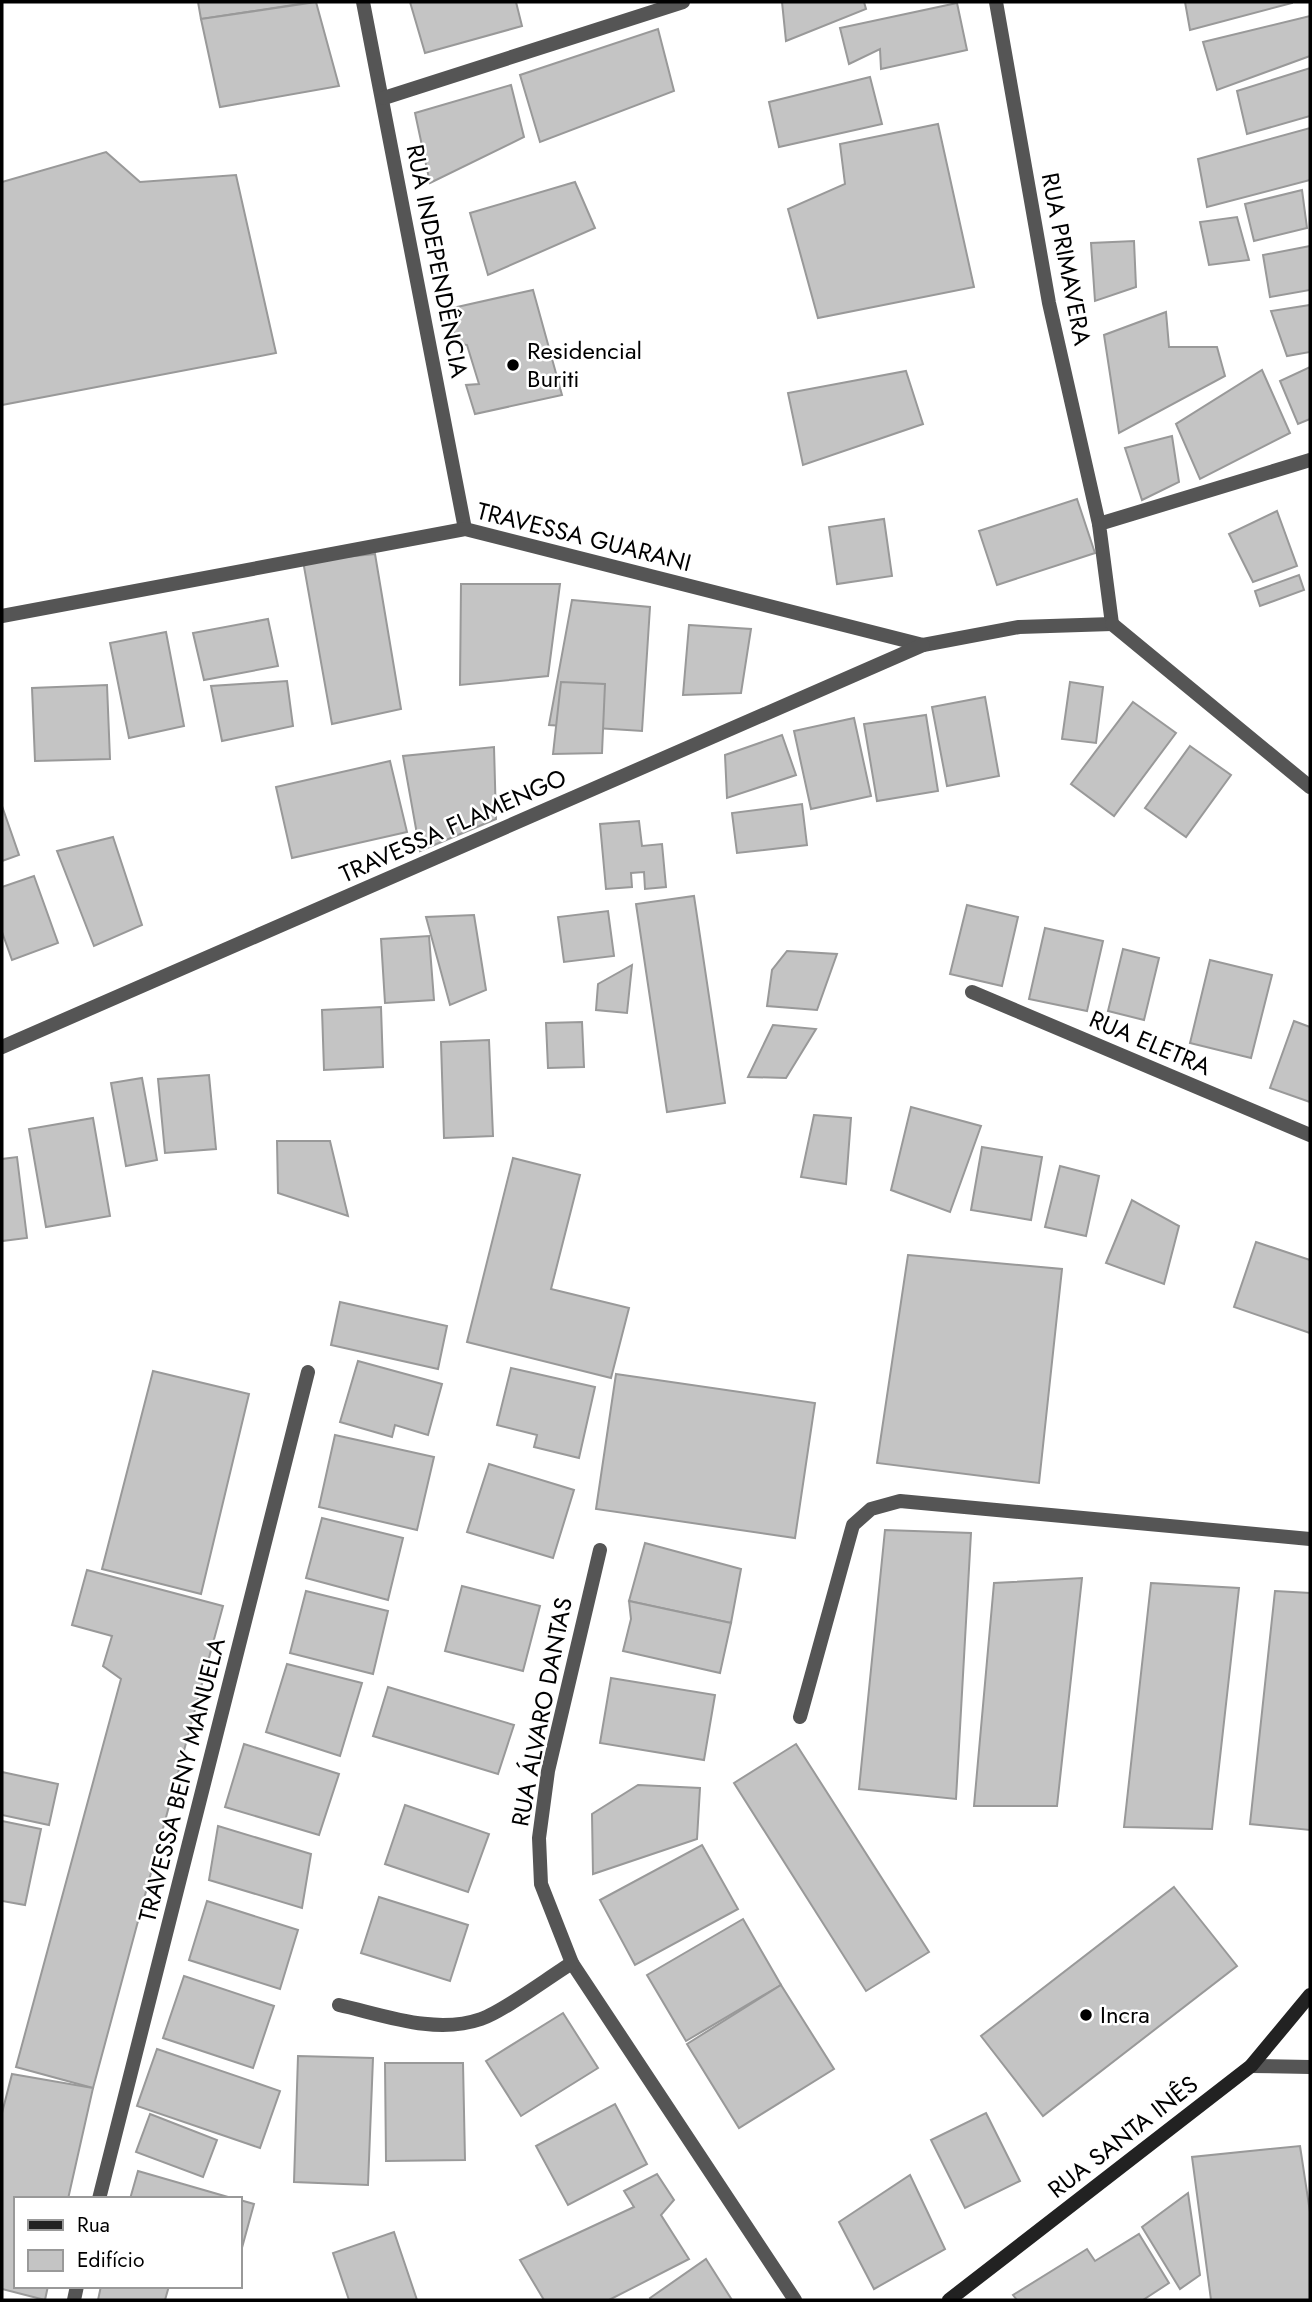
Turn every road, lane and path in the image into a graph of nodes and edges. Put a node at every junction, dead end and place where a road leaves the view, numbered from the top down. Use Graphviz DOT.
graph roads {
  1 [pos="363,2"];
  2 [pos="683,2"];
  3 [pos="996,2"];
  4 [pos="384,98"];
  5 [pos="1310,460"];
  6 [pos="1100,524"];
  7 [pos="465,529"];
  8 [pos="2,616"];
  9 [pos="1112,624"];
  10 [pos="923,645"];
  11 [pos="1310,787"];
  12 [pos="972,992"];
  13 [pos="2,1047"];
  14 [pos="1310,1135"];
  15 [pos="308,1372"];
  16 [pos="1310,1539"];
  17 [pos="600,1550"];
  18 [pos="800,1717"];
  19 [pos="572,1963"];
  20 [pos="1310,1996"];
  21 [pos="338,2005"];
  22 [pos="1251,2066"];
  23 [pos="1310,2067"];
  24 [pos="100,2197"];
  25 [pos="795,2300"];
  26 [pos="949,2300"];
  1 -- 4 [label="street, RUA INDEPENDÊNCIA"];
  2 -- 4 [label="street"];
  3 -- 6 [label="street, RUA PRIMAVERA"];
  4 -- 7 [label="street, RUA INDEPENDÊNCIA"];
  5 -- 6 [label="street"];
  6 -- 9 [label="street"];
  7 -- 8 [label="street, TRAVESSA GUARANI"];
  7 -- 10 [label="street, TRAVESSA GUARANI"];
  9 -- 10 [label="street, TRAVESSA GUARANI"];
  9 -- 11 [label="street"];
  10 -- 13 [label="street, TRAVESSA FLAMENGO"];
  12 -- 14 [label="street, RUA ELETRA"];
  15 -- 24 [label="street, TRAVESSA BENY MANUELA"];
  16 -- 18 [label="street"];
  17 -- 19 [label="street, RUA ÁLVARO DANTAS"];
  19 -- 21 [label="street"];
  19 -- 25 [label="street, RUA ÁLVARO DANTAS"];
  20 -- 22 [label="street, RUA SANTA INÊS"];
  22 -- 23 [label="street"];
  22 -- 26 [label="street, RUA SANTA INÊS"];
}
